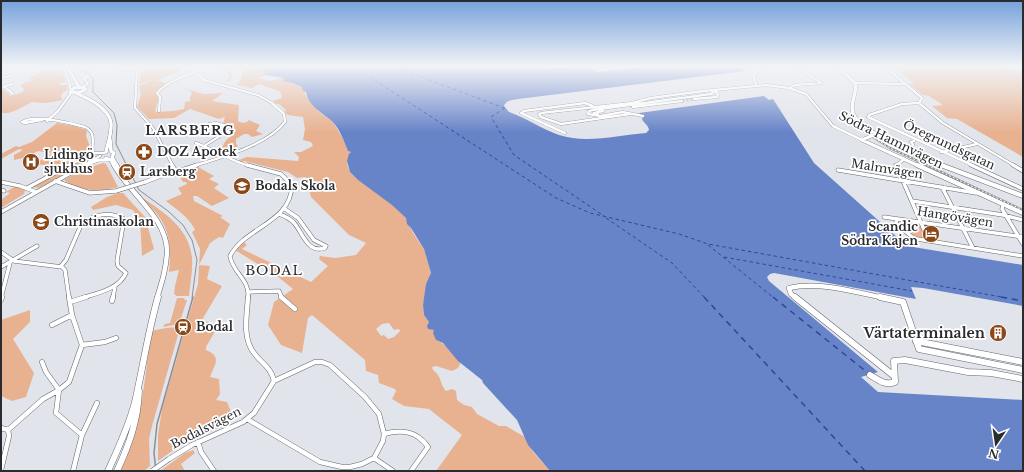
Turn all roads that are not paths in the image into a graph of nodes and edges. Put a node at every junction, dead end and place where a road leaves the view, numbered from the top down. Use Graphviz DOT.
graph roads {
  1 [pos="4,88"];
  2 [pos="72,88"];
  3 [pos="83,88"];
  4 [pos="136,88"];
  5 [pos="162,88"];
  6 [pos="236,88"];
  7 [pos="728,88"];
  8 [pos="790,88"];
  9 [pos="856,88"];
  10 [pos="911,88"];
  11 [pos="715,90"];
  12 [pos="74,93"];
  13 [pos="13,94"];
  14 [pos="694,100"];
  15 [pos="93,101"];
  16 [pos="682,101"];
  17 [pos="919,103"];
  18 [pos="595,107"];
  19 [pos="159,111"];
  20 [pos="609,113"];
  21 [pos="630,114"];
  22 [pos="642,116"];
  23 [pos="42,120"];
  24 [pos="47,121"];
  25 [pos="209,124"];
  26 [pos="565,133"];
  27 [pos="110,134"];
  28 [pos="876,135"];
  29 [pos="863,139"];
  30 [pos="914,141"];
  31 [pos="196,143"];
  32 [pos="977,144"];
  33 [pos="204,146"];
  34 [pos="913,146"];
  35 [pos="941,152"];
  36 [pos="93,153"];
  37 [pos="112,154"];
  38 [pos="103,156"];
  39 [pos="222,156"];
  40 [pos="904,159"];
  41 [pos="84,165"];
  42 [pos="115,168"];
  43 [pos="175,170"];
  44 [pos="838,170"];
  45 [pos="179,171"];
  46 [pos="1023,171"];
  47 [pos="171,173"];
  48 [pos="902,180"];
  49 [pos="55,181"];
  50 [pos="1,182"];
  51 [pos="125,182"];
  52 [pos="942,187"];
  53 [pos="27,188"];
  54 [pos="1023,189"];
  55 [pos="36,192"];
  56 [pos="979,193"];
  57 [pos="1023,196"];
  58 [pos="912,201"];
  59 [pos="1003,204"];
  60 [pos="952,207"];
  61 [pos="284,209"];
  62 [pos="1,212"];
  63 [pos="1023,213"];
  64 [pos="279,214"];
  65 [pos="1006,216"];
  66 [pos="884,217"];
  67 [pos="897,218"];
  68 [pos="1023,220"];
  69 [pos="921,222"];
  70 [pos="963,228"];
  71 [pos="1021,237"];
  72 [pos="929,241"];
  73 [pos="1023,244"];
  74 [pos="37,246"];
  75 [pos="973,248"];
  76 [pos="1,252"];
  77 [pos="1023,256"];
  78 [pos="14,261"];
  79 [pos="10,264"];
  80 [pos="61,266"];
  81 [pos="1,267"];
  82 [pos="115,286"];
  83 [pos="249,292"];
  84 [pos="1,300"];
  85 [pos="112,301"];
  86 [pos="70,302"];
  87 [pos="295,309"];
  88 [pos="72,315"];
  89 [pos="52,326"];
  90 [pos="116,338"];
  91 [pos="916,341"];
  92 [pos="82,345"];
  93 [pos="42,362"];
  94 [pos="1023,362"];
  95 [pos="1023,370"];
  96 [pos="870,375"];
  97 [pos="894,376"];
  98 [pos="1023,379"];
  99 [pos="274,381"];
  100 [pos="139,383"];
  101 [pos="59,390"];
  102 [pos="96,403"];
  103 [pos="247,419"];
  104 [pos="1,428"];
  105 [pos="8,430"];
  106 [pos="384,434"];
  107 [pos="82,436"];
  108 [pos="198,442"];
  109 [pos="374,458"];
  110 [pos="1,467"];
  111 [pos="1,470"];
  112 [pos="73,471"];
  113 [pos="108,471"];
  114 [pos="117,471"];
  115 [pos="152,471"];
  116 [pos="214,471"];
  117 [pos="393,471"];
  118 [pos="411,471"];
  1 -- 13 [label="street"];
  2 -- 12 [label="main road"];
  3 -- 12 [label="main road"];
  3 -- 15 [label="main road"];
  4 -- 43 [label="street"];
  5 -- 19 [label="street"];
  6 -- 39 [label="street"];
  7 -- 11 [label="street, Södra Hamnvägen"];
  8 -- 29 [label="street, Södra Hamnvägen"];
  9 -- 28 [label="main road"];
  10 -- 17 [label="street"];
  11 -- 14 [label="street"];
  11 -- 18 [label="street"];
  11 -- 20 [label="street"];
  12 -- 15 [label="main road"];
  12 -- 24 [label="street"];
  15 -- 27 [label="main road"];
  16 -- 20 [label="street"];
  17 -- 32 [label="street"];
  17 -- 35 [label="street, Öregrundsgatan"];
  18 -- 21 [label="street"];
  18 -- 26 [label="street"];
  20 -- 21 [label="street"];
  21 -- 22 [label="street"];
  23 -- 23 [label="street"];
  23 -- 24 [label="street"];
  24 -- 36 [label="street"];
  25 -- 33 [label="street"];
  27 -- 37 [label="main road"];
  27 -- 38 [label="main road"];
  28 -- 29 [label="main road, bridge"];
  28 -- 57 [label="main road"];
  29 -- 40 [label="main road, Södra Hamnvägen"];
  30 -- 34 [label="street"];
  31 -- 33 [label="street"];
  32 -- 35 [label="street"];
  32 -- 46 [label="street"];
  33 -- 39 [label="street"];
  35 -- 54 [label="street, Öregrundsgatan"];
  36 -- 38 [label="street"];
  36 -- 53 [label="street"];
  37 -- 38 [label="main road"];
  37 -- 51 [label="main road"];
  38 -- 41 [label="street"];
  38 -- 42 [label="main road"];
  38 -- 49 [label="street"];
  39 -- 45 [label="street"];
  39 -- 61 [label="street"];
  40 -- 48 [label="street"];
  40 -- 56 [label="main road, Södra Hamnvägen"];
  41 -- 42 [label="main road"];
  41 -- 49 [label="street"];
  42 -- 51 [label="main road"];
  43 -- 45 [label="street"];
  43 -- 47 [label="street"];
  44 -- 48 [label="street, Malmvägen"];
  45 -- 47 [label="street"];
  47 -- 49 [label="street, bridge"];
  48 -- 52 [label="street, Malmvägen"];
  48 -- 58 [label="street"];
  49 -- 55 [label="street"];
  50 -- 53 [label="street"];
  51 -- 100 [label="main road"];
  52 -- 56 [label="street, Malmvägen"];
  52 -- 60 [label="street"];
  53 -- 55 [label="street"];
  55 -- 62 [label="street"];
  56 -- 59 [label="main road, Södra Hamnvägen"];
  58 -- 60 [label="street"];
  58 -- 69 [label="street"];
  59 -- 63 [label="main road, Södra Hamnvägen"];
  59 -- 65 [label="street"];
  60 -- 65 [label="street"];
  60 -- 70 [label="street"];
  61 -- 64 [label="street"];
  61 -- 64 [label="street"];
  64 -- 83 [label="street"];
  65 -- 68 [label="street"];
  65 -- 71 [label="street"];
  66 -- 67 [label="street, Hangövägen"];
  67 -- 69 [label="street, Hangövägen"];
  67 -- 72 [label="street"];
  69 -- 70 [label="street, Hangövägen"];
  69 -- 72 [label="street"];
  70 -- 71 [label="street, Hangövägen"];
  70 -- 75 [label="street"];
  71 -- 73 [label="street"];
  72 -- 75 [label="street"];
  74 -- 78 [label="street"];
  75 -- 77 [label="street"];
  76 -- 78 [label="street"];
  78 -- 79 [label="street"];
  78 -- 80 [label="street"];
  79 -- 81 [label="street"];
  79 -- 84 [label="street"];
  80 -- 82 [label="street"];
  80 -- 86 [label="street"];
  82 -- 85 [label="street"];
  82 -- 86 [label="street"];
  83 -- 87 [label="street"];
  83 -- 99 [label="street"];
  86 -- 88 [label="street"];
  88 -- 89 [label="street"];
  88 -- 92 [label="street"];
  90 -- 92 [label="street"];
  91 -- 94 [label="main road"];
  91 -- 95 [label="main road"];
  91 -- 97 [label="main road"];
  92 -- 101 [label="street"];
  93 -- 101 [label="street"];
  96 -- 97 [label="main road"];
  97 -- 98 [label="main road"];
  99 -- 103 [label="street, Bodalsvägen"];
  99 -- 106 [label="street"];
  100 -- 113 [label="main road"];
  100 -- 114 [label="main road"];
  101 -- 105 [label="street"];
  101 -- 107 [label="street"];
  102 -- 107 [label="street"];
  103 -- 108 [label="street, Bodalsvägen"];
  103 -- 109 [label="street"];
  104 -- 105 [label="street"];
  105 -- 110 [label="street"];
  106 -- 109 [label="street"];
  106 -- 118 [label="street"];
  107 -- 112 [label="street"];
  108 -- 115 [label="street, Bodalsvägen, bridge"];
  108 -- 116 [label="street"];
  109 -- 117 [label="street"];
  110 -- 111 [label="street"];
}
